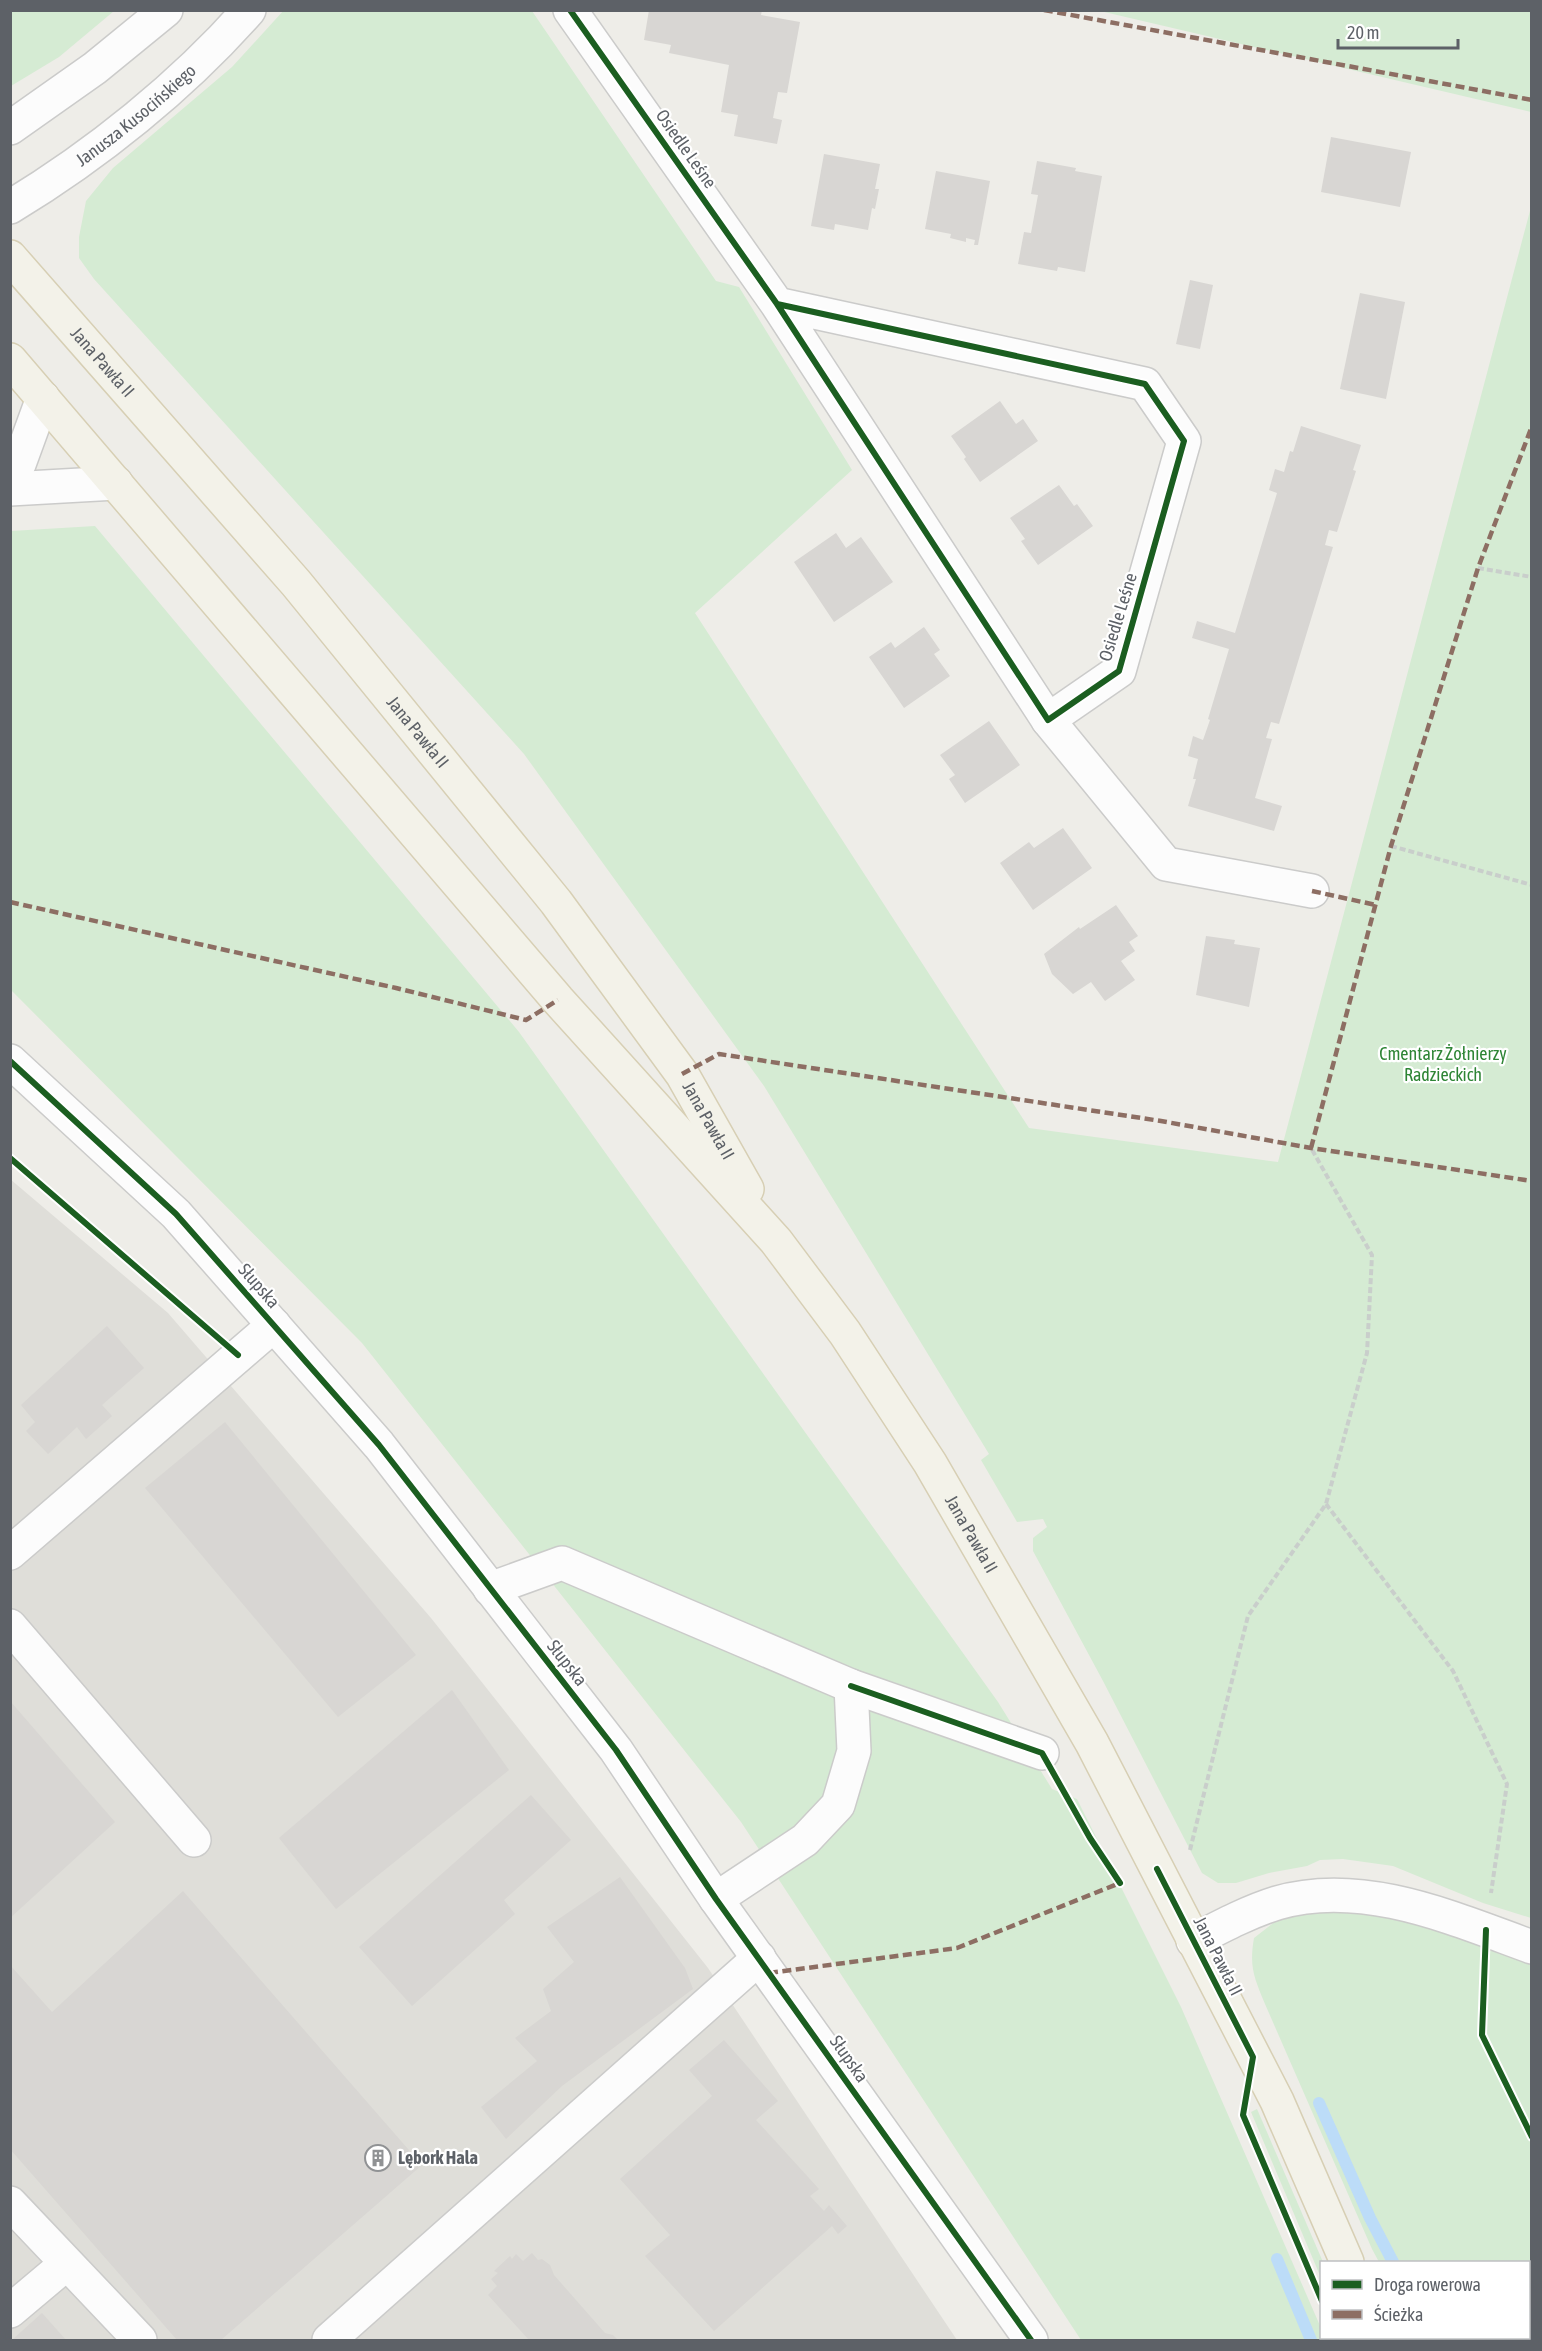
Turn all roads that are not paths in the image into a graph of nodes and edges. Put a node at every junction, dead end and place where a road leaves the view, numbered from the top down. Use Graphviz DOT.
graph roads {
  1 [pos="166,10"];
  2 [pos="249,10"];
  3 [pos="570,10"];
  4 [pos="10,128"];
  5 [pos="10,207"];
  6 [pos="10,257"];
  7 [pos="777,304"];
  8 [pos="10,360"];
  9 [pos="43,398"];
  10 [pos="10,471"];
  11 [pos="116,483"];
  12 [pos="10,489"];
  13 [pos="1048,720"];
  14 [pos="1312,891"];
  15 [pos="10,1061"];
  16 [pos="776,1240"];
  17 [pos="274,1325"];
  18 [pos="10,1553"];
  19 [pos="490,1589"];
  20 [pos="10,1626"];
  21 [pos="851,1686"];
  22 [pos="1042,1753"];
  23 [pos="194,1840"];
  24 [pos="716,1899"];
  25 [pos="1193,1941"];
  26 [pos="1532,1947"];
  27 [pos="759,1958"];
  28 [pos="10,2203"];
  29 [pos="1347,2261"];
  30 [pos="66,2264"];
  31 [pos="10,2311"];
  32 [pos="140,2340"];
  33 [pos="329,2340"];
  34 [pos="1031,2340"];
  1 -- 4 [label="street"];
  2 -- 5 [label="street, Janusza Kusocińskiego"];
  3 -- 7 [label="street, Osiedle Leśne"];
  6 -- 16 [label="main road, Jana Pawła II"];
  7 -- 13 [label="street, Osiedle Leśne"];
  7 -- 13 [label="street, Osiedle Leśne"];
  8 -- 9 [label="main road, Jana Pawła II"];
  9 -- 10 [label="street"];
  9 -- 11 [label="main road, Jana Pawła II"];
  11 -- 12 [label="street"];
  11 -- 16 [label="main road, Jana Pawła II"];
  13 -- 14 [label="street, Osiedle Leśne"];
  15 -- 17 [label="street, Słupska"];
  16 -- 25 [label="main road, Jana Pawła II"];
  17 -- 18 [label="street"];
  17 -- 19 [label="street, Słupska"];
  19 -- 21 [label="street"];
  19 -- 24 [label="street, Słupska"];
  20 -- 23 [label="street"];
  21 -- 22 [label="street"];
  21 -- 24 [label="street"];
  24 -- 27 [label="street, Słupska"];
  25 -- 26 [label="street"];
  25 -- 29 [label="main road, Jana Pawła II"];
  27 -- 33 [label="street"];
  27 -- 34 [label="street, Słupska"];
  28 -- 30 [label="street"];
  30 -- 31 [label="street"];
  30 -- 32 [label="street"];
}
